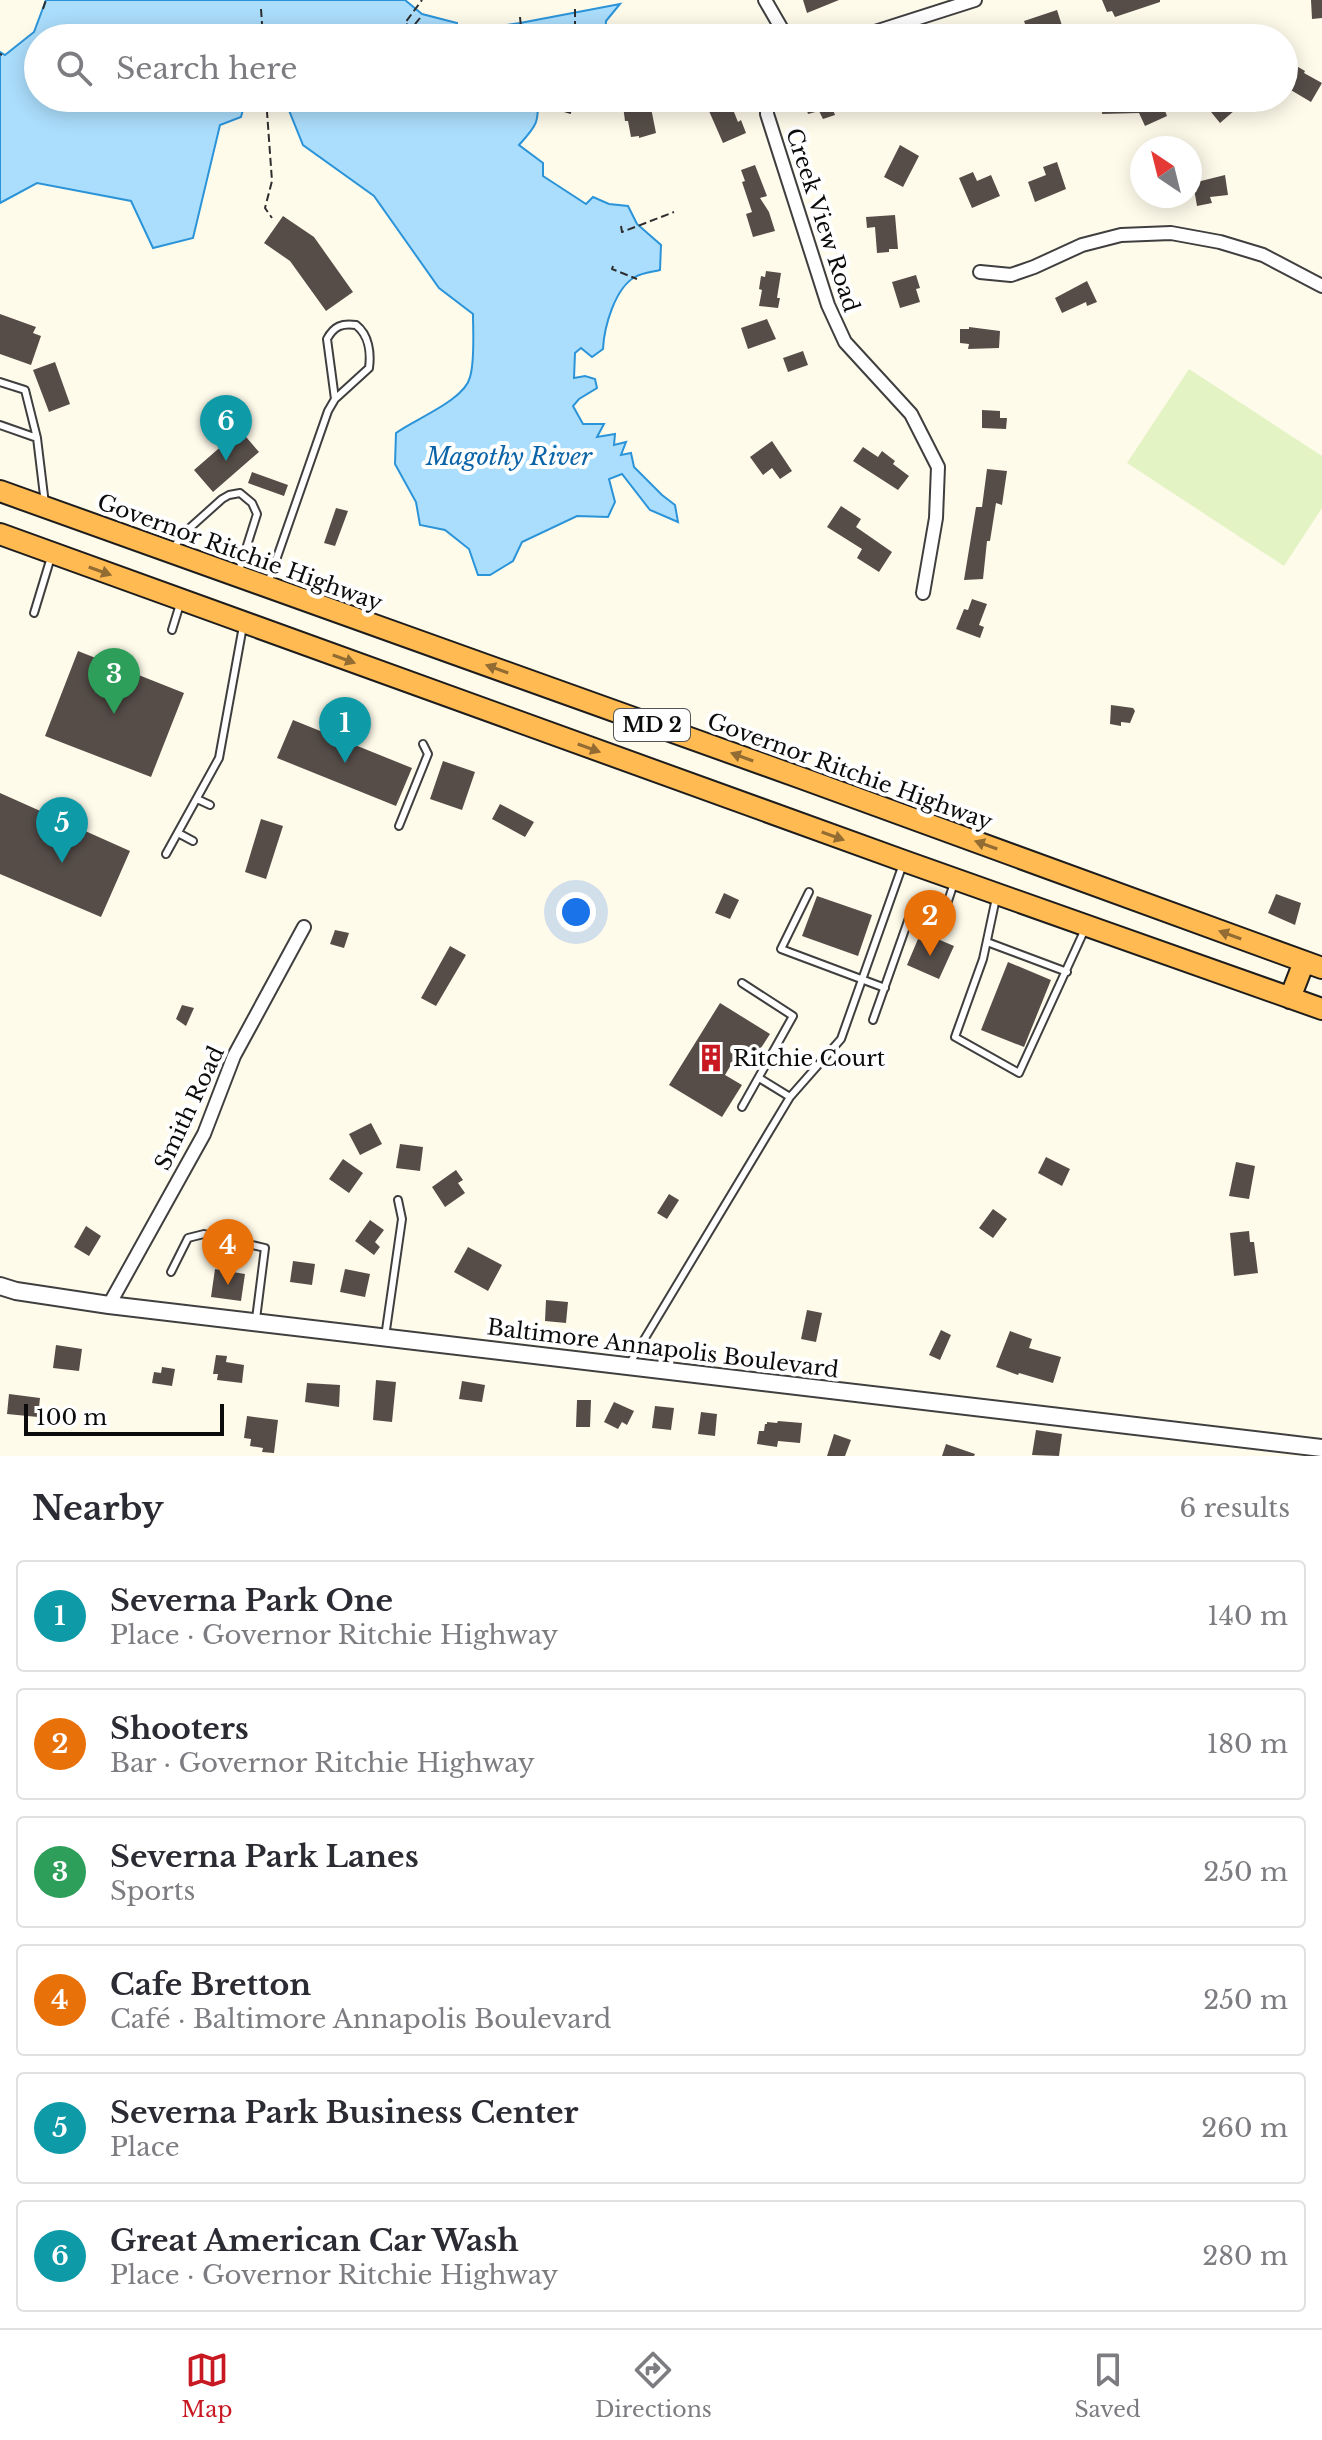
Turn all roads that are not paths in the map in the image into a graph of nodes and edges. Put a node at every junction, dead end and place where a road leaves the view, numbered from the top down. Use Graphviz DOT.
graph roads {
  1 [pos="765,0"];
  2 [pos="975,0"];
  3 [pos="950,3"];
  4 [pos="779,24"];
  5 [pos="894,24"];
  6 [pos="767,112"];
  7 [pos="980,272"];
  8 [pos="1322,286"];
  9 [pos="0,382"];
  10 [pos="335,399"];
  11 [pos="0,425"];
  12 [pos="37,438"];
  13 [pos="0,491"];
  14 [pos="46,507"];
  15 [pos="0,534"];
  16 [pos="171,552"];
  17 [pos="52,553"];
  18 [pos="237,576"];
  19 [pos="267,587"];
  20 [pos="923,593"];
  21 [pos="182,601"];
  22 [pos="34,613"];
  23 [pos="244,623"];
  24 [pos="172,630"];
  25 [pos="423,744"];
  26 [pos="197,799"];
  27 [pos="210,805"];
  28 [pos="399,826"];
  29 [pos="178,833"];
  30 [pos="193,841"];
  31 [pos="166,854"];
  32 [pos="904,861"];
  33 [pos="956,879"];
  34 [pos="809,892"];
  35 [pos="997,894"];
  36 [pos="1087,925"];
  37 [pos="304,927"];
  38 [pos="987,942"];
  39 [pos="1313,965"];
  40 [pos="1067,972"];
  41 [pos="862,981"];
  42 [pos="742,983"];
  43 [pos="885,988"];
  44 [pos="1290,998"];
  45 [pos="1322,1009"];
  46 [pos="873,1020"];
  47 [pos="759,1078"];
  48 [pos="790,1097"];
  49 [pos="742,1107"];
  50 [pos="398,1200"];
  51 [pos="171,1272"];
  52 [pos="0,1286"];
  53 [pos="109,1305"];
  54 [pos="255,1322"];
  55 [pos="385,1337"];
  56 [pos="629,1366"];
  57 [pos="1322,1448"];
  1 -- 4 [label="street"];
  2 -- 3 [label="street"];
  3 -- 5 [label="street"];
  6 -- 20 [label="street, Creek View Road"];
  7 -- 8 [label="street"];
  9 -- 12 [label="lane"];
  10 -- 10 [label="lane"];
  10 -- 19 [label="lane"];
  11 -- 12 [label="lane"];
  12 -- 14 [label="lane"];
  13 -- 14 [label="highway, Governor Ritchie Highway / MD 2"];
  14 -- 16 [label="highway, Governor Ritchie Highway / MD 2"];
  15 -- 17 [label="highway, MD 2"];
  16 -- 18 [label="highway, Governor Ritchie Highway / MD 2"];
  16 -- 18 [label="lane"];
  17 -- 21 [label="highway, MD 2, one-way"];
  17 -- 22 [label="lane"];
  18 -- 19 [label="highway, Governor Ritchie Highway / MD 2"];
  39 -- 19 [label="highway, Governor Ritchie Highway / MD 2, one-way"];
  21 -- 23 [label="highway, MD 2"];
  21 -- 24 [label="lane"];
  23 -- 26 [label="lane"];
  23 -- 32 [label="highway, MD 2, one-way"];
  25 -- 28 [label="lane"];
  26 -- 27 [label="lane"];
  26 -- 29 [label="lane"];
  29 -- 30 [label="lane"];
  29 -- 31 [label="lane"];
  32 -- 33 [label="highway, MD 2"];
  32 -- 41 [label="lane"];
  33 -- 35 [label="highway, MD 2"];
  33 -- 43 [label="lane"];
  34 -- 41 [label="lane"];
  35 -- 36 [label="highway, MD 2"];
  35 -- 38 [label="lane"];
  36 -- 40 [label="lane"];
  36 -- 44 [label="highway, MD 2"];
  37 -- 53 [label="street, Smith Road"];
  38 -- 40 [label="lane"];
  38 -- 40 [label="lane"];
  39 -- 44 [label="highway"];
  41 -- 43 [label="lane"];
  41 -- 48 [label="lane"];
  42 -- 47 [label="lane"];
  43 -- 46 [label="lane"];
  44 -- 45 [label="highway, MD 2"];
  47 -- 48 [label="lane"];
  47 -- 49 [label="lane"];
  48 -- 56 [label="lane"];
  50 -- 55 [label="lane"];
  51 -- 54 [label="lane"];
  52 -- 53 [label="street, Baltimore Annapolis Boulevard"];
  53 -- 54 [label="street, Baltimore Annapolis Boulevard"];
  54 -- 55 [label="street, Baltimore Annapolis Boulevard"];
  55 -- 56 [label="street, Baltimore Annapolis Boulevard"];
  56 -- 57 [label="street, Baltimore Annapolis Boulevard"];
}
